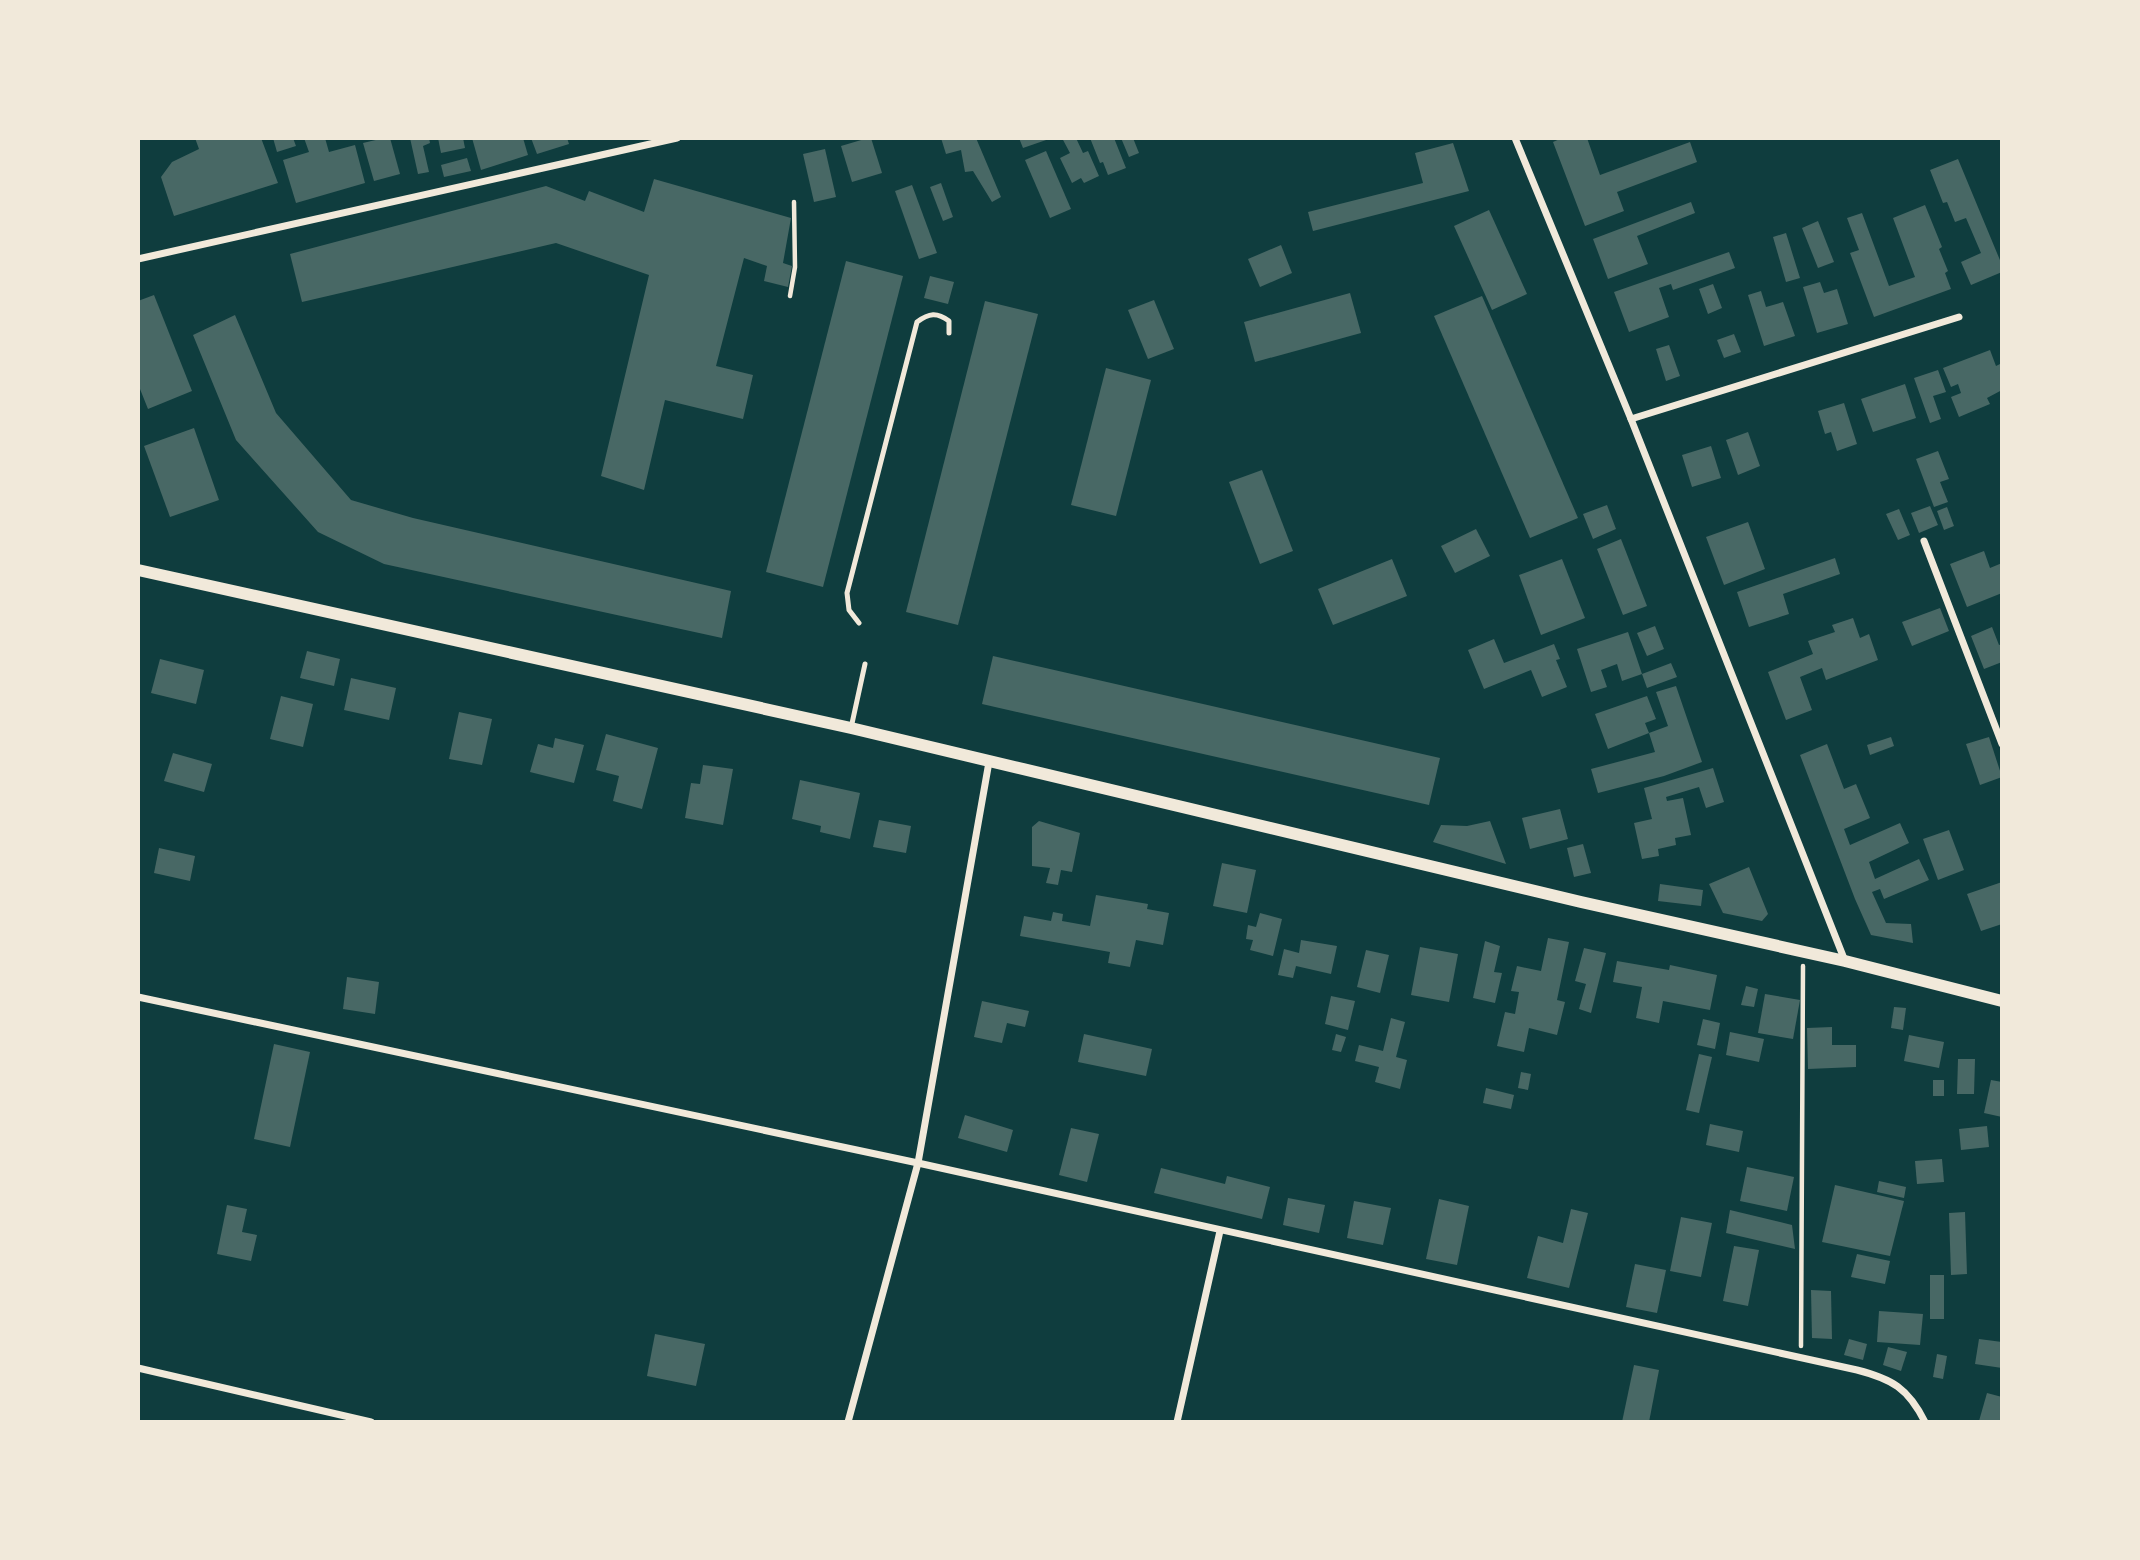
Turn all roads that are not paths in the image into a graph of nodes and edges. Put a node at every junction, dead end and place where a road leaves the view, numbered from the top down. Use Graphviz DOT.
graph roads {
  1 [pos="677,138"];
  2 [pos="1515,138"];
  3 [pos="138,259"];
  4 [pos="1959,317"];
  5 [pos="949,333"];
  6 [pos="1631,419"];
  7 [pos="1924,541"];
  8 [pos="138,570"];
  9 [pos="859,623"];
  10 [pos="865,664"];
  11 [pos="851,728"];
  12 [pos="2002,744"];
  13 [pos="989,762"];
  14 [pos="1845,961"];
  15 [pos="138,997"];
  16 [pos="2002,1001"];
  17 [pos="918,1163"];
  18 [pos="1220,1231"];
  19 [pos="138,1368"];
  20 [pos="371,1422"];
  21 [pos="848,1422"];
  22 [pos="1177,1422"];
  23 [pos="1925,1422"];
  1 -- 3 [label="street"];
  2 -- 6 [label="street"];
  4 -- 6 [label="street"];
  5 -- 9 [label="lane"];
  6 -- 14 [label="street"];
  7 -- 12 [label="street"];
  8 -- 11 [label="street"];
  10 -- 11 [label="lane"];
  11 -- 13 [label="street"];
  13 -- 14 [label="street"];
  13 -- 17 [label="street"];
  14 -- 16 [label="street"];
  15 -- 17 [label="street"];
  17 -- 18 [label="street"];
  17 -- 21 [label="street"];
  18 -- 22 [label="street"];
  18 -- 23 [label="street"];
  19 -- 20 [label="street"];
}
